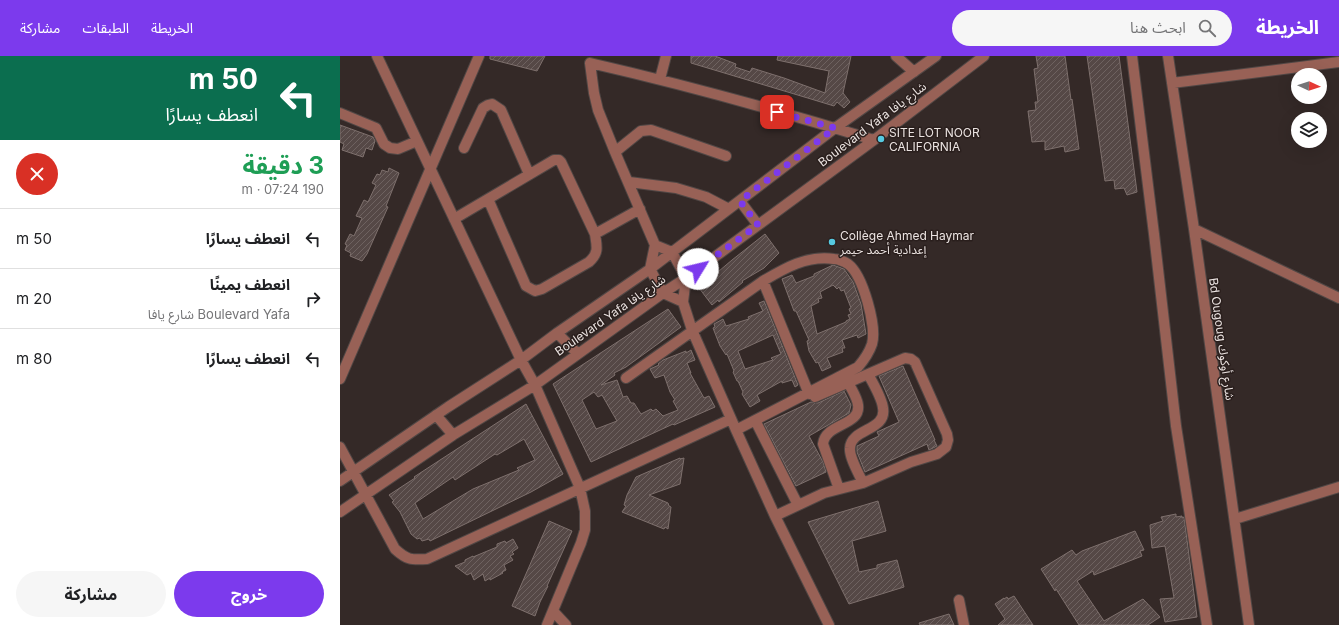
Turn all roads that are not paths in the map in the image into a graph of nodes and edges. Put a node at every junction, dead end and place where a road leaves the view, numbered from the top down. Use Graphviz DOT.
graph roads {
  1 [pos="377,56"];
  2 [pos="479,56"];
  3 [pos="666,56"];
  4 [pos="896,56"];
  5 [pos="936,56"];
  6 [pos="984,56"];
  7 [pos="1132,56"];
  8 [pos="1168,56"];
  9 [pos="591,60"];
  10 [pos="1339,62"];
  11 [pos="914,72"];
  12 [pos="660,79"];
  13 [pos="1172,84"];
  14 [pos="340,113"];
  15 [pos="835,128"];
  16 [pos="874,140"];
  17 [pos="417,141"];
  18 [pos="464,148"];
  19 [pos="615,152"];
  20 [pos="726,156"];
  21 [pos="430,170"];
  22 [pos="529,174"];
  23 [pos="629,182"];
  24 [pos="488,199"];
  25 [pos="740,201"];
  26 [pos="640,209"];
  27 [pos="729,209"];
  28 [pos="454,219"];
  29 [pos="758,225"];
  30 [pos="1194,229"];
  31 [pos="595,234"];
  32 [pos="655,245"];
  33 [pos="672,252"];
  34 [pos="650,269"];
  35 [pos="686,278"];
  36 [pos="763,281"];
  37 [pos="663,293"];
  38 [pos="1339,298"];
  39 [pos="683,302"];
  40 [pos="692,330"];
  41 [pos="557,333"];
  42 [pos="578,354"];
  43 [pos="521,360"];
  44 [pos="868,374"];
  45 [pos="626,378"];
  46 [pos="340,379"];
  47 [pos="848,382"];
  48 [pos="535,385"];
  49 [pos="809,394"];
  50 [pos="436,415"];
  51 [pos="731,419"];
  52 [pos="757,424"];
  53 [pos="736,431"];
  54 [pos="453,436"];
  55 [pos="340,447"];
  56 [pos="354,472"];
  57 [pos="340,481"];
  58 [pos="863,483"];
  59 [pos="1339,487"];
  60 [pos="580,488"];
  61 [pos="839,489"];
  62 [pos="366,495"];
  63 [pos="798,505"];
  64 [pos="340,512"];
  65 [pos="775,516"];
  66 [pos="1235,519"];
  67 [pos="959,600"];
  68 [pos="553,611"];
  69 [pos="547,625"];
  70 [pos="566,625"];
  71 [pos="829,625"];
  72 [pos="964,625"];
  73 [pos="1207,625"];
  74 [pos="1249,625"];
  1 -- 17 [label="street"];
  2 -- 21 [label="street"];
  3 -- 12 [label="street"];
  4 -- 11 [label="street"];
  5 -- 11 [label="street, Boulevard Yafa شارع يافا"];
  6 -- 16 [label="street, Boulevard Yafa شارع يافا"];
  7 -- 73 [label="street"];
  8 -- 13 [label="street, Bd Ougoug شارع أوكوك"];
  9 -- 12 [label="street"];
  9 -- 19 [label="street"];
  10 -- 13 [label="street"];
  11 -- 15 [label="street, Boulevard Yafa شارع يافا"];
  12 -- 15 [label="street"];
  13 -- 30 [label="street, Bd Ougoug شارع أوكوك"];
  14 -- 17 [label="street"];
  15 -- 16 [label="street"];
  15 -- 25 [label="street, Boulevard Yafa شارع يافا"];
  16 -- 29 [label="street, Boulevard Yafa شارع يافا"];
  17 -- 21 [label="street"];
  18 -- 22 [label="street"];
  19 -- 20 [label="street"];
  19 -- 23 [label="street"];
  21 -- 28 [label="street"];
  21 -- 46 [label="street"];
  22 -- 24 [label="street"];
  22 -- 31 [label="street"];
  23 -- 26 [label="street"];
  23 -- 27 [label="street"];
  24 -- 28 [label="street"];
  24 -- 31 [label="street"];
  25 -- 27 [label="street, Boulevard Yafa شارع يافا"];
  25 -- 29 [label="street"];
  26 -- 31 [label="street"];
  26 -- 32 [label="street"];
  27 -- 33 [label="street, Boulevard Yafa شارع يافا"];
  28 -- 43 [label="street"];
  29 -- 35 [label="street, Boulevard Yafa شارع يافا"];
  30 -- 38 [label="street"];
  30 -- 66 [label="street, Bd Ougoug شارع أوكوك"];
  32 -- 33 [label="street"];
  32 -- 34 [label="street"];
  33 -- 34 [label="street, Boulevard Yafa شارع يافا"];
  33 -- 35 [label="street"];
  34 -- 37 [label="street"];
  34 -- 41 [label="street, Boulevard Yafa شارع يافا"];
  35 -- 37 [label="street, Boulevard Yafa شارع يافا"];
  35 -- 39 [label="street"];
  36 -- 40 [label="street"];
  36 -- 49 [label="street"];
  36 -- 49 [label="street"];
  37 -- 39 [label="street"];
  37 -- 42 [label="street, Boulevard Yafa شارع يافا"];
  39 -- 40 [label="street"];
  40 -- 45 [label="street"];
  40 -- 51 [label="street"];
  41 -- 42 [label="street"];
  41 -- 43 [label="street, Boulevard Yafa شارع يافا"];
  42 -- 48 [label="street, Boulevard Yafa شارع يافا"];
  43 -- 48 [label="street"];
  43 -- 50 [label="street, Boulevard Yafa شارع يافا"];
  44 -- 47 [label="street"];
  44 -- 58 [label="street"];
  44 -- 58 [label="street"];
  47 -- 52 [label="street"];
  47 -- 61 [label="street"];
  48 -- 54 [label="street, Boulevard Yafa شارع يافا"];
  48 -- 60 [label="street"];
  49 -- 53 [label="street"];
  50 -- 54 [label="street"];
  50 -- 56 [label="street, Boulevard Yafa شارع يافا"];
  51 -- 53 [label="street"];
  51 -- 60 [label="street"];
  52 -- 53 [label="street"];
  52 -- 63 [label="street"];
  53 -- 65 [label="street"];
  54 -- 62 [label="street, Boulevard Yafa شارع يافا"];
  55 -- 56 [label="street"];
  56 -- 57 [label="street, Boulevard Yafa شارع يافا"];
  56 -- 62 [label="street"];
  58 -- 61 [label="street"];
  59 -- 66 [label="street"];
  60 -- 62 [label="street"];
  60 -- 68 [label="street"];
  61 -- 63 [label="street"];
  62 -- 64 [label="street, Boulevard Yafa شارع يافا"];
  63 -- 65 [label="street"];
  65 -- 71 [label="street"];
  66 -- 74 [label="street, Bd Ougoug شارع أوكوك"];
  67 -- 72 [label="street"];
  68 -- 69 [label="street"];
  68 -- 70 [label="street"];
}
